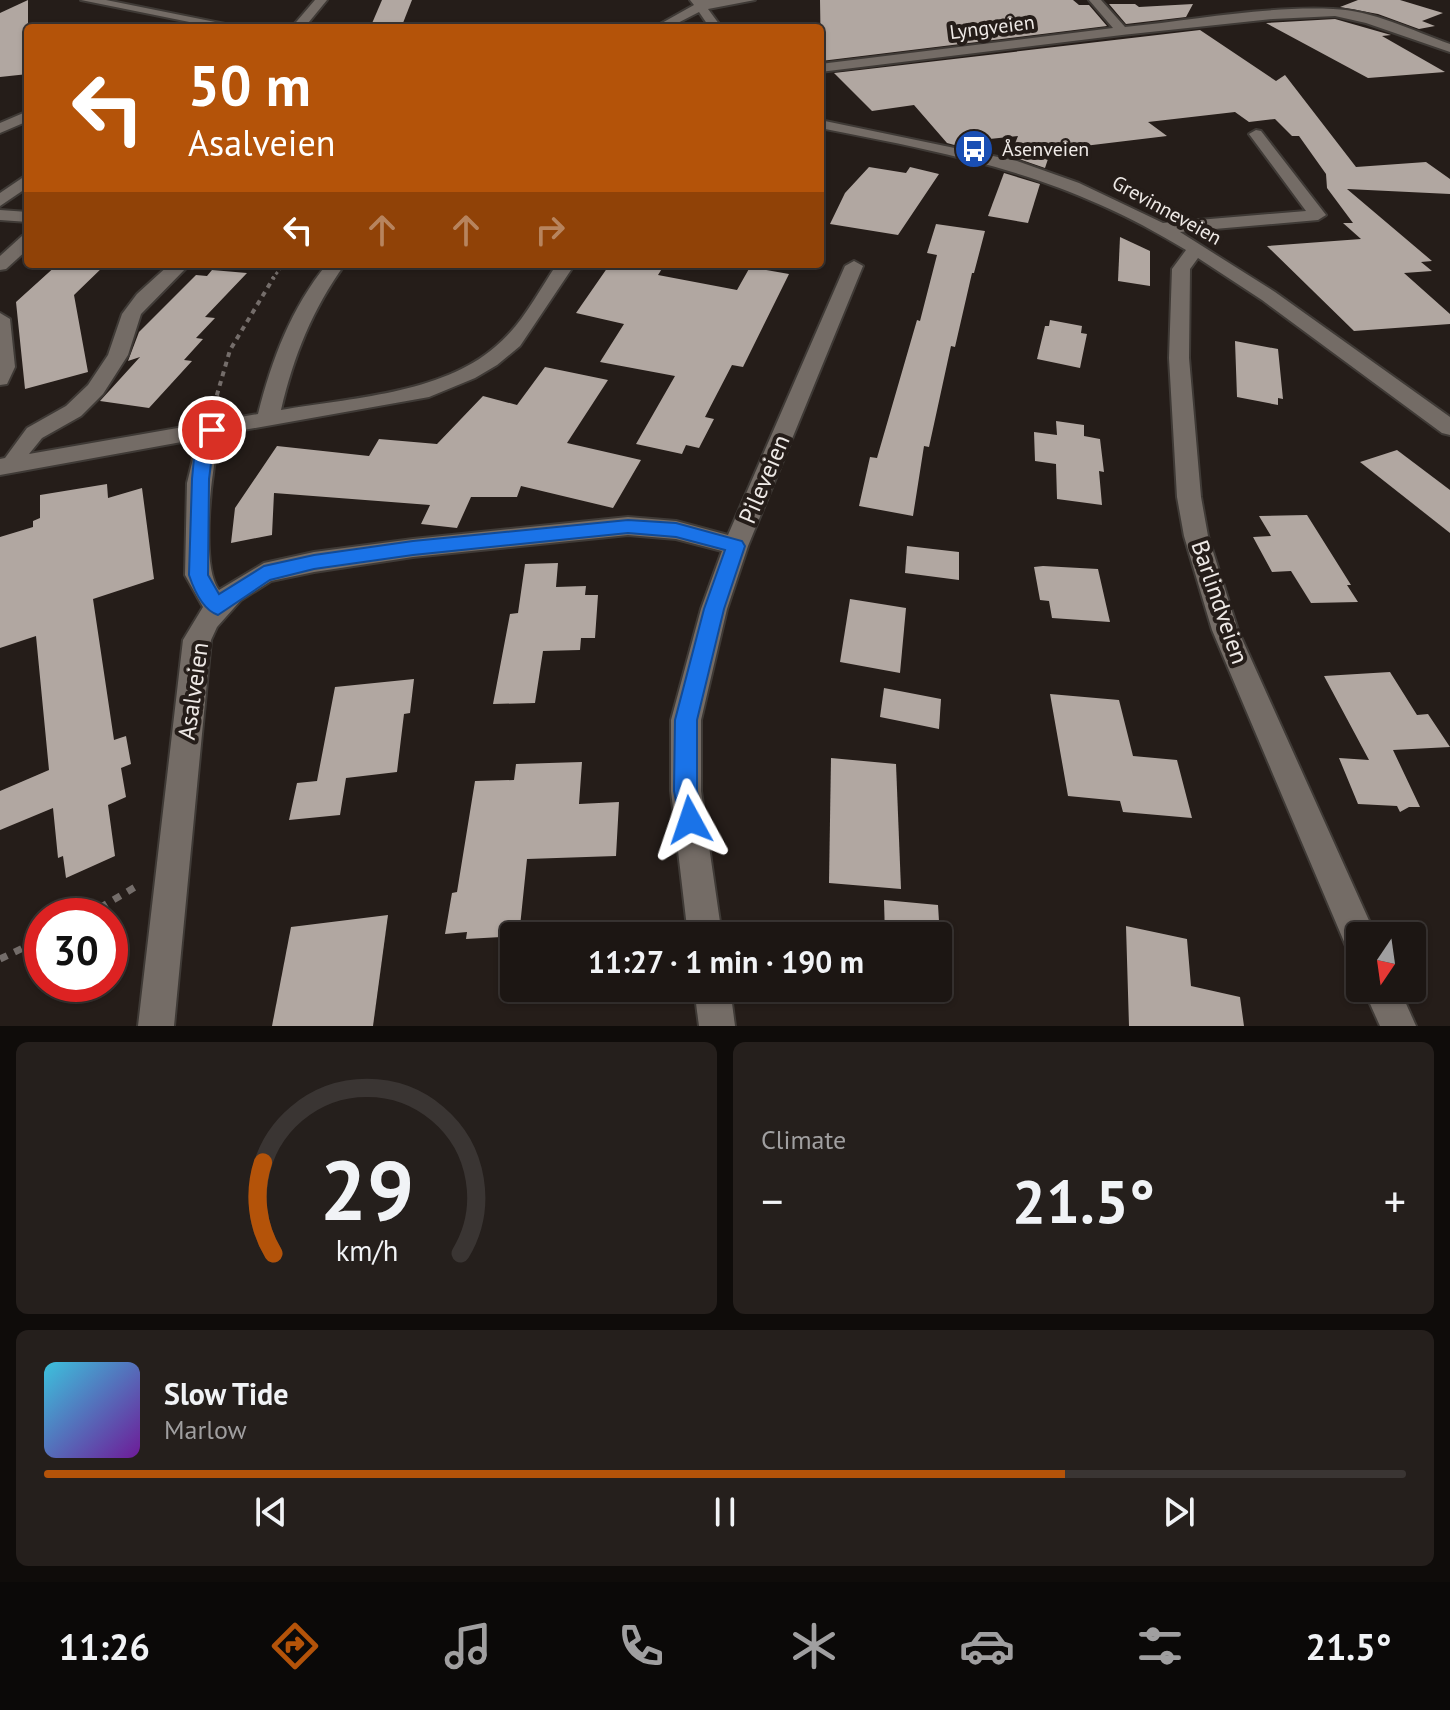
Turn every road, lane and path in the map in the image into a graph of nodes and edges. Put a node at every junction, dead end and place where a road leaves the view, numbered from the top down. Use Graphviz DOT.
graph roads {
  1 [pos="87,0"];
  2 [pos="321,0"];
  3 [pos="749,0"];
  4 [pos="1095,0"];
  5 [pos="174,2"];
  6 [pos="699,3"];
  7 [pos="137,10"];
  8 [pos="216,24"];
  9 [pos="300,24"];
  10 [pos="665,24"];
  11 [pos="713,24"];
  12 [pos="1122,31"];
  13 [pos="1450,48"];
  14 [pos="824,68"];
  15 [pos="24,117"];
  16 [pos="824,125"];
  17 [pos="0,129"];
  18 [pos="1256,134"];
  19 [pos="0,179"];
  20 [pos="24,180"];
  21 [pos="24,182"];
  22 [pos="0,201"];
  23 [pos="0,215"];
  24 [pos="24,217"];
  25 [pos="1163,228"];
  26 [pos="24,244"];
  27 [pos="1198,249"];
  28 [pos="0,265"];
  29 [pos="854,266"];
  30 [pos="177,268"];
  31 [pos="281,268"];
  32 [pos="333,268"];
  33 [pos="563,268"];
  34 [pos="0,319"];
  35 [pos="0,379"];
  36 [pos="267,421"];
  37 [pos="1450,428"];
  38 [pos="212,430"];
  39 [pos="6,466"];
  40 [pos="736,546"];
  41 [pos="218,607"];
  42 [pos="172,865"];
  43 [pos="116,898"];
  44 [pos="703,922"];
  45 [pos="1353,922"];
  46 [pos="24,948"];
  47 [pos="0,959"];
  48 [pos="714,1002"];
  49 [pos="1387,1002"];
  50 [pos="156,1026"];
  51 [pos="717,1026"];
  52 [pos="1398,1026"];
  1 -- 7 [label="street"];
  2 -- 9 [label="street"];
  3 -- 6 [label="street"];
  4 -- 12 [label="street"];
  5 -- 7 [label="street"];
  6 -- 10 [label="street"];
  6 -- 11 [label="street"];
  7 -- 8 [label="street"];
  12 -- 13 [label="street, Lyngveien"];
  12 -- 14 [label="street, Lyngveien"];
  15 -- 17 [label="street"];
  16 -- 25 [label="street, Grevinneveien"];
  18 -- 25 [label="street"];
  19 -- 20 [label="street"];
  21 -- 22 [label="street"];
  23 -- 24 [label="street"];
  25 -- 27 [label="street, Grevinneveien"];
  26 -- 28 [label="street"];
  27 -- 37 [label="street, Grevinneveien"];
  27 -- 45 [label="street, Barlindveien"];
  29 -- 40 [label="street, Pileveien"];
  30 -- 39 [label="street"];
  31 -- 38 [label="path"];
  32 -- 36 [label="street"];
  33 -- 36 [label="street"];
  34 -- 35 [label="street"];
  36 -- 38 [label="street"];
  38 -- 39 [label="street"];
  38 -- 41 [label="street"];
  40 -- 41 [label="street, Asalveien"];
  40 -- 44 [label="street, Pileveien"];
  41 -- 42 [label="street, Asalveien"];
  42 -- 43 [label="path"];
  42 -- 50 [label="street, Asalveien"];
  46 -- 47 [label="path"];
  48 -- 51 [label="street"];
  49 -- 52 [label="street"];
}
